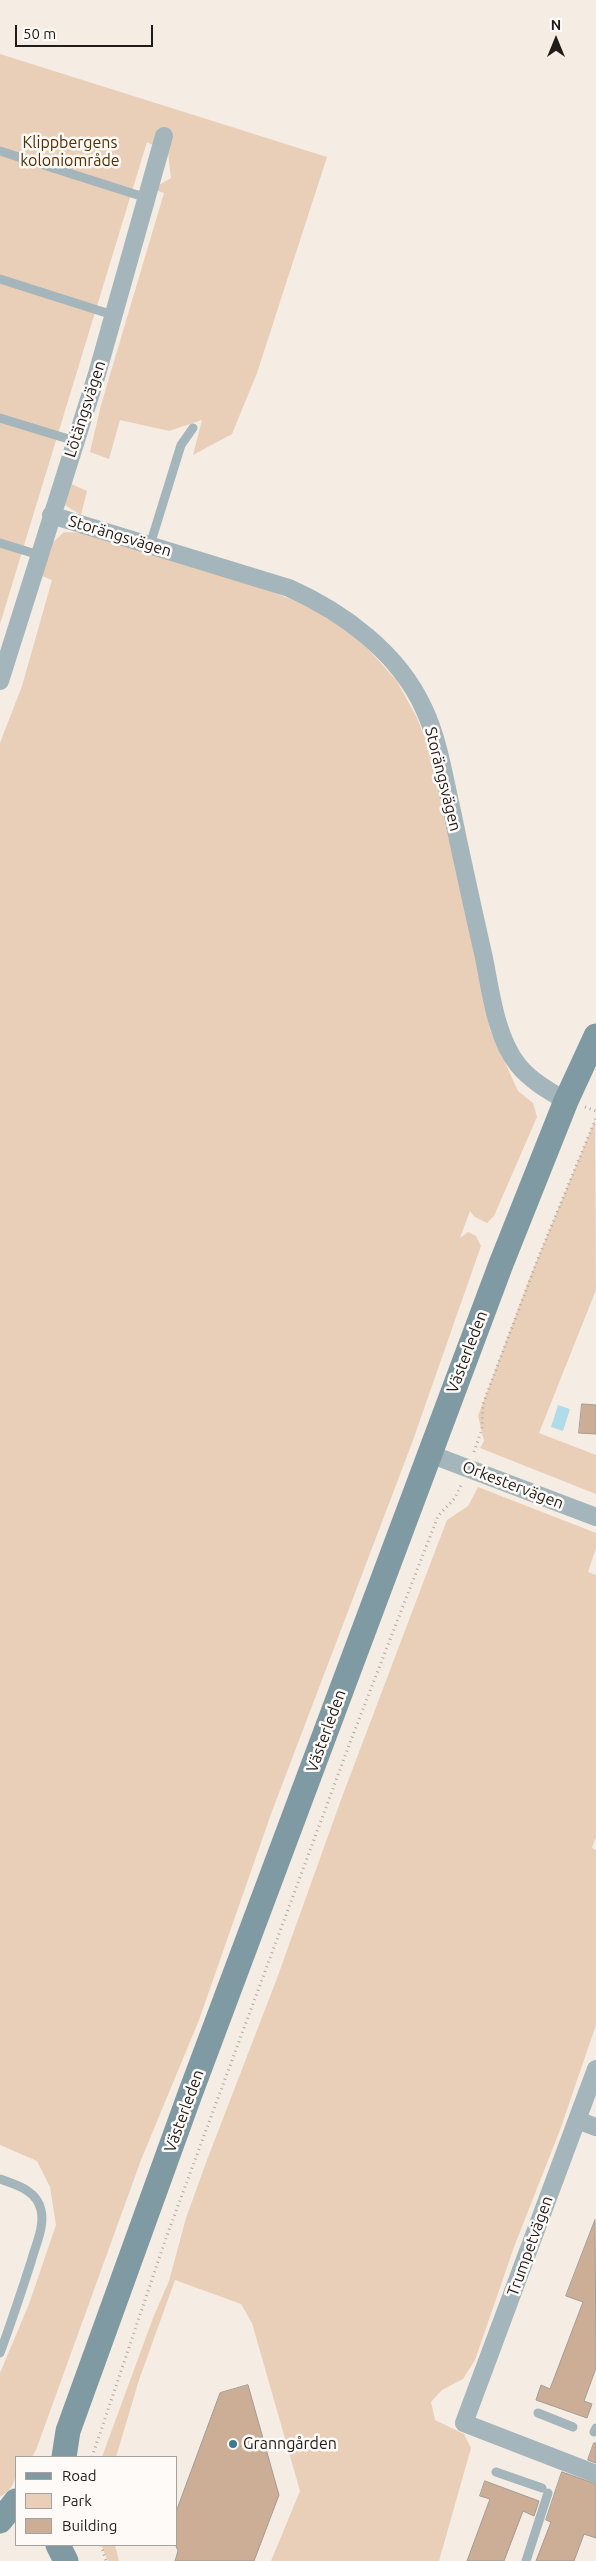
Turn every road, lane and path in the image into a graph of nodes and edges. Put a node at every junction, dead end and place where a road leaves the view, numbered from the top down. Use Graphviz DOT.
graph roads {
  1 [pos="164,136"];
  2 [pos="0,151"];
  3 [pos="147,198"];
  4 [pos="0,280"];
  5 [pos="114,315"];
  6 [pos="0,418"];
  7 [pos="193,428"];
  8 [pos="75,441"];
  9 [pos="51,515"];
  10 [pos="0,543"];
  11 [pos="150,545"];
  12 [pos="39,555"];
  13 [pos="0,681"];
  14 [pos="596,1036"];
  15 [pos="566,1101"];
  16 [pos="596,1118"];
  17 [pos="430,1454"];
  18 [pos="468,1468"];
  19 [pos="596,1517"];
  20 [pos="596,2069"];
  21 [pos="577,2120"];
  22 [pos="596,2128"];
  23 [pos="0,2179"];
  24 [pos="0,2353"];
  25 [pos="538,2413"];
  26 [pos="574,2427"];
  27 [pos="68,2431"];
  28 [pos="50,2456"];
  29 [pos="64,2456"];
  30 [pos="92,2456"];
  31 [pos="496,2472"];
  32 [pos="596,2474"];
  33 [pos="15,2502"];
  34 [pos="0,2522"];
  35 [pos="15,2522"];
  36 [pos="101,2546"];
  37 [pos="106,2561"];
  38 [pos="526,2561"];
  1 -- 3 [label="street, Lötängsvägen"];
  2 -- 3 [label="lane"];
  3 -- 5 [label="street, Lötängsvägen"];
  4 -- 5 [label="lane"];
  5 -- 8 [label="street, Lötängsvägen"];
  6 -- 8 [label="lane"];
  7 -- 11 [label="lane"];
  8 -- 9 [label="street, Lötängsvägen"];
  9 -- 11 [label="street, Storängsvägen"];
  9 -- 12 [label="street, Lötängsvägen"];
  10 -- 12 [label="lane"];
  11 -- 15 [label="street, Storängsvägen"];
  12 -- 13 [label="street, Lötängsvägen"];
  14 -- 15 [label="main road, Västerleden"];
  15 -- 17 [label="main road, Västerleden"];
  16 -- 18 [label="path"];
  17 -- 18 [label="street, Orkestervägen"];
  17 -- 27 [label="main road, Västerleden"];
  18 -- 19 [label="street, Orkestervägen"];
  18 -- 30 [label="path"];
  20 -- 21 [label="street, Trumpetvägen"];
  21 -- 22 [label="street"];
  21 -- 32 [label="street, Trumpetvägen"];
  23 -- 24 [label="lane"];
  25 -- 26 [label="lane"];
  27 -- 28 [label="main road, Västerleden"];
  27 -- 29 [label="main road, Västerleden"];
  31 -- 38 [label="lane"];
  33 -- 34 [label="main road"];
  34 -- 35 [label="main road"];
  36 -- 37 [label="path"];
}
